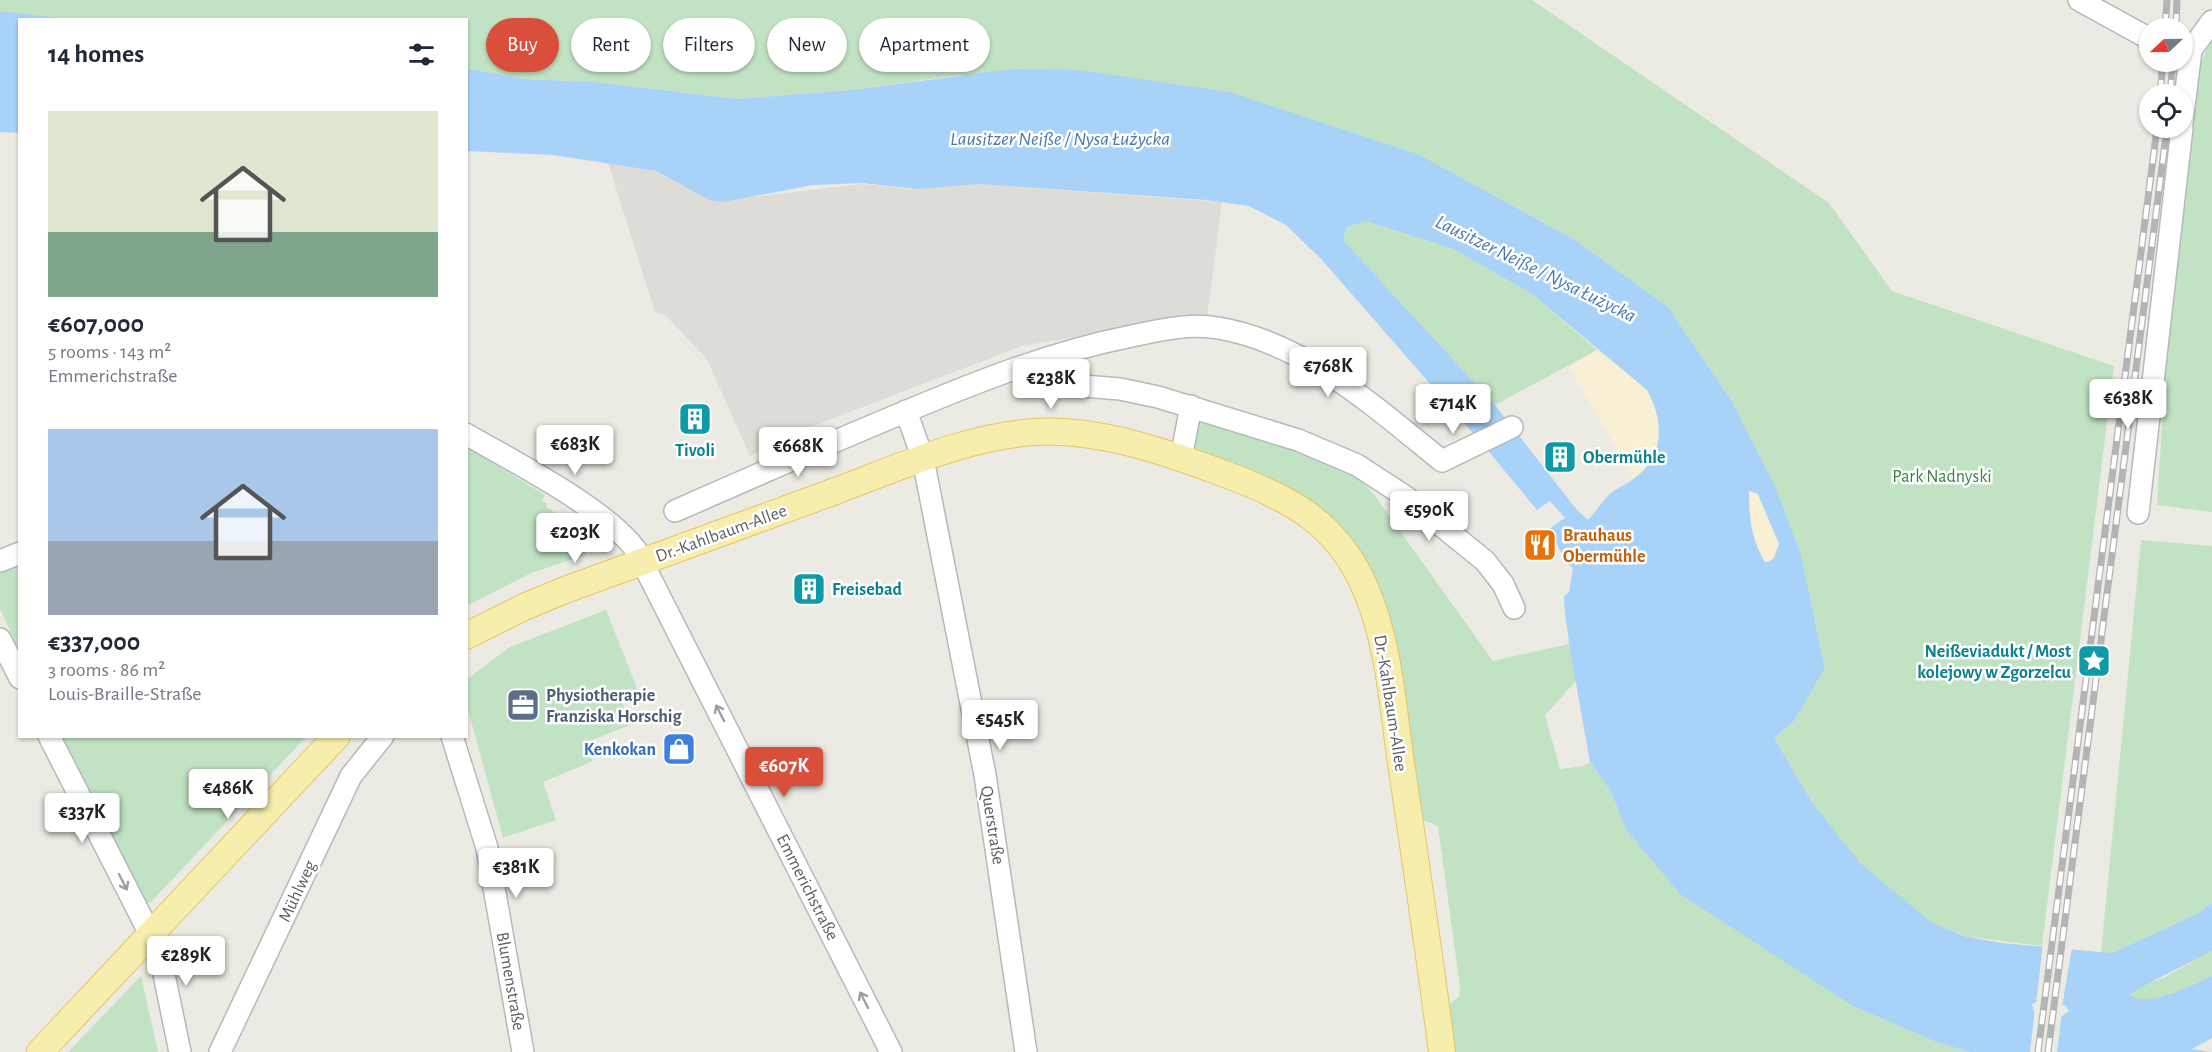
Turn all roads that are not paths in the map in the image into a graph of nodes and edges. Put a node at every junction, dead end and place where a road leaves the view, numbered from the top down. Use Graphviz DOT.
graph roads {
  1 [pos="2079,0"];
  2 [pos="2212,21"];
  3 [pos="2139,33"];
  4 [pos="2193,42"];
  5 [pos="2181,138"];
  6 [pos="1017,368"];
  7 [pos="1191,406"];
  8 [pos="906,411"];
  9 [pos="1512,428"];
  10 [pos="468,435"];
  11 [pos="1181,458"];
  12 [pos="923,459"];
  13 [pos="675,511"];
  14 [pos="2138,513"];
  15 [pos="18,554"];
  16 [pos="0,561"];
  17 [pos="643,562"];
  18 [pos="1514,608"];
  19 [pos="468,635"];
  20 [pos="0,639"];
  21 [pos="18,674"];
  22 [pos="50,738"];
  23 [pos="335,738"];
  24 [pos="381,738"];
  25 [pos="453,738"];
  26 [pos="150,934"];
  27 [pos="40,1052"];
  28 [pos="180,1052"];
  29 [pos="220,1052"];
  30 [pos="523,1052"];
  31 [pos="891,1052"];
  32 [pos="1026,1052"];
  33 [pos="1442,1052"];
  1 -- 3 [label="street"];
  2 -- 4 [label="street"];
  5 -- 14 [label="street"];
  6 -- 7 [label="street"];
  6 -- 8 [label="street"];
  6 -- 9 [label="street"];
  7 -- 11 [label="street"];
  7 -- 18 [label="street"];
  8 -- 12 [label="street, Querstraße"];
  8 -- 13 [label="street"];
  10 -- 17 [label="street, Emmerichstraße"];
  11 -- 12 [label="main road, Dr.-Kahlbaum-Allee"];
  11 -- 33 [label="main road, Dr.-Kahlbaum-Allee"];
  12 -- 17 [label="main road, Dr.-Kahlbaum-Allee"];
  12 -- 32 [label="street, Querstraße"];
  15 -- 16 [label="street"];
  17 -- 19 [label="main road, Dr.-Kahlbaum-Allee"];
  31 -- 17 [label="street, Emmerichstraße, one-way"];
  20 -- 21 [label="street"];
  22 -- 26 [label="street, one-way"];
  23 -- 26 [label="main road"];
  24 -- 29 [label="street, Mühlweg"];
  25 -- 30 [label="street, Blumenstraße"];
  26 -- 27 [label="main road"];
  26 -- 28 [label="street"];
}
